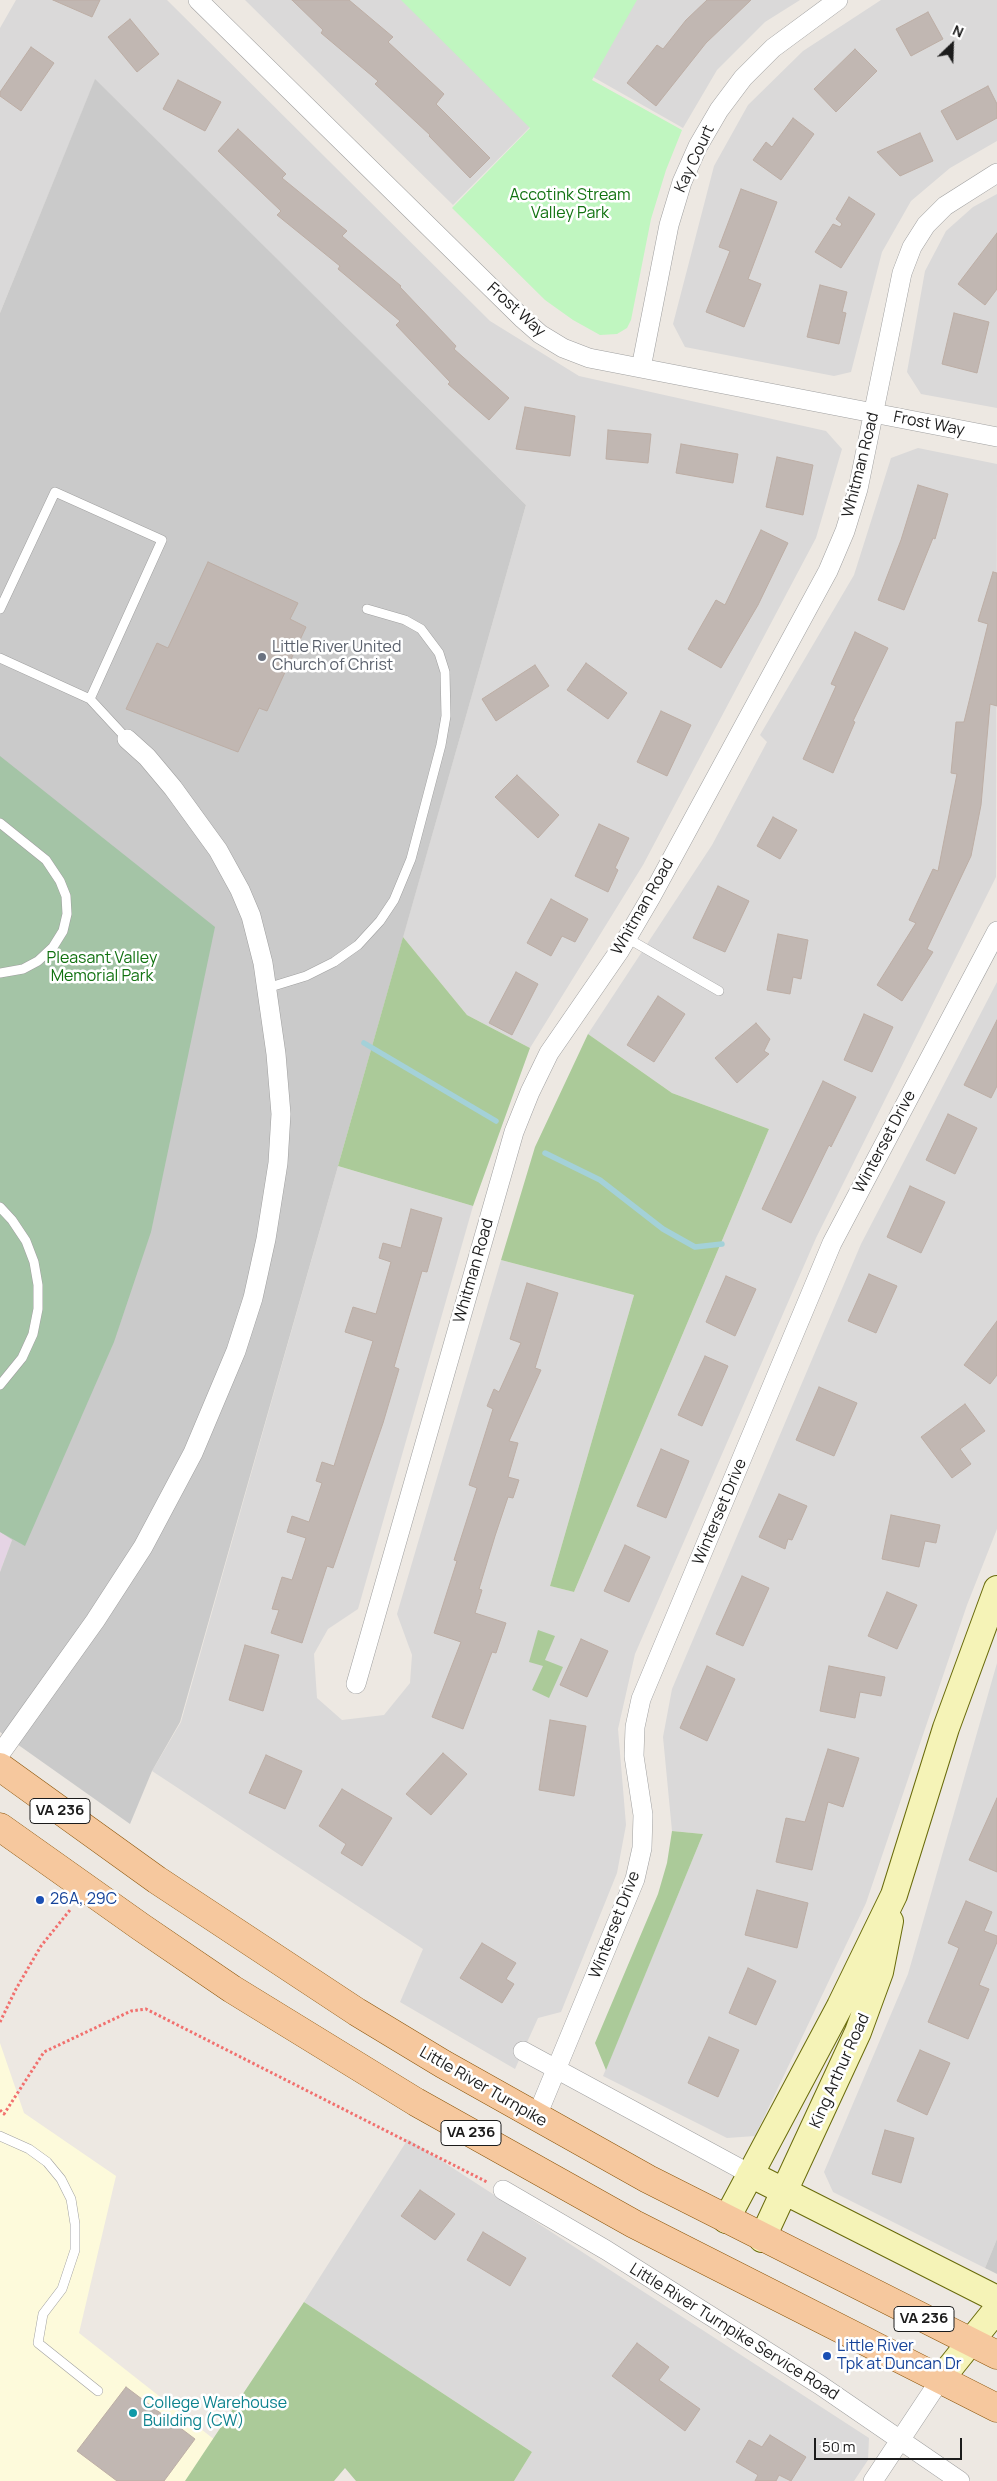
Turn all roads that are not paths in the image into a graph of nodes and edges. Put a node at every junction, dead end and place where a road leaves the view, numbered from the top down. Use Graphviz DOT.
graph roads {
  1 [pos="198,0"];
  2 [pos="838,0"];
  3 [pos="997,173"];
  4 [pos="641,368"];
  5 [pos="874,413"];
  6 [pos="997,438"];
  7 [pos="0,609"];
  8 [pos="367,609"];
  9 [pos="0,658"];
  10 [pos="90,699"];
  11 [pos="127,739"];
  12 [pos="0,823"];
  13 [pos="997,931"];
  14 [pos="627,938"];
  15 [pos="0,973"];
  16 [pos="267,988"];
  17 [pos="719,991"];
  18 [pos="0,1207"];
  19 [pos="0,1385"];
  20 [pos="997,1589"];
  21 [pos="356,1684"];
  22 [pos="0,1754"];
  23 [pos="0,1767"];
  24 [pos="0,1828"];
  25 [pos="894,1895"];
  26 [pos="524,2051"];
  27 [pos="557,2070"];
  28 [pos="536,2118"];
  29 [pos="0,2136"];
  30 [pos="750,2174"];
  31 [pos="503,2190"];
  32 [pos="784,2192"];
  33 [pos="726,2220"];
  34 [pos="762,2239"];
  35 [pos="997,2299"];
  36 [pos="997,2309"];
  37 [pos="970,2342"];
  38 [pos="997,2355"];
  39 [pos="940,2380"];
  40 [pos="98,2391"];
  41 [pos="997,2408"];
  42 [pos="900,2439"];
  43 [pos="873,2481"];
  44 [pos="960,2481"];
  1 -- 4 [label="street, Frost Way"];
  2 -- 4 [label="street, Kay Court"];
  3 -- 5 [label="street, Whitman Road"];
  4 -- 5 [label="street, Frost Way"];
  5 -- 6 [label="street, Frost Way"];
  5 -- 14 [label="street, Whitman Road"];
  7 -- 10 [label="lane"];
  8 -- 16 [label="lane"];
  9 -- 10 [label="lane"];
  10 -- 11 [label="lane"];
  11 -- 16 [label="street"];
  12 -- 15 [label="lane"];
  13 -- 27 [label="street, Winterset Drive"];
  14 -- 17 [label="lane"];
  14 -- 21 [label="street, Whitman Road"];
  16 -- 22 [label="street"];
  18 -- 19 [label="lane"];
  20 -- 25 [label="street, King Arthur Road"];
  23 -- 28 [label="main road, Little River Turnpike / VA 236"];
  24 -- 39 [label="main road, VA 236"];
  25 -- 30 [label="street, King Arthur Road"];
  25 -- 32 [label="street, King Arthur Road"];
  26 -- 27 [label="street"];
  27 -- 28 [label="street, Winterset Drive"];
  27 -- 30 [label="street"];
  28 -- 33 [label="main road, Little River Turnpike / VA 236"];
  29 -- 40 [label="lane"];
  30 -- 32 [label="street"];
  30 -- 33 [label="street, King Arthur Road"];
  31 -- 42 [label="street, Little River Turnpike Service Road"];
  32 -- 34 [label="street, King Arthur Road"];
  32 -- 35 [label="street"];
  33 -- 34 [label="main road, Little River Turnpike / VA 236"];
  34 -- 37 [label="main road, Little River Turnpike / VA 236"];
  36 -- 37 [label="street"];
  37 -- 38 [label="main road, Little River Turnpike / VA 236"];
  37 -- 39 [label="street"];
  39 -- 41 [label="main road, VA 236"];
  39 -- 42 [label="street"];
  42 -- 43 [label="street"];
  42 -- 44 [label="street, Little River Turnpike Service Road"];
}
